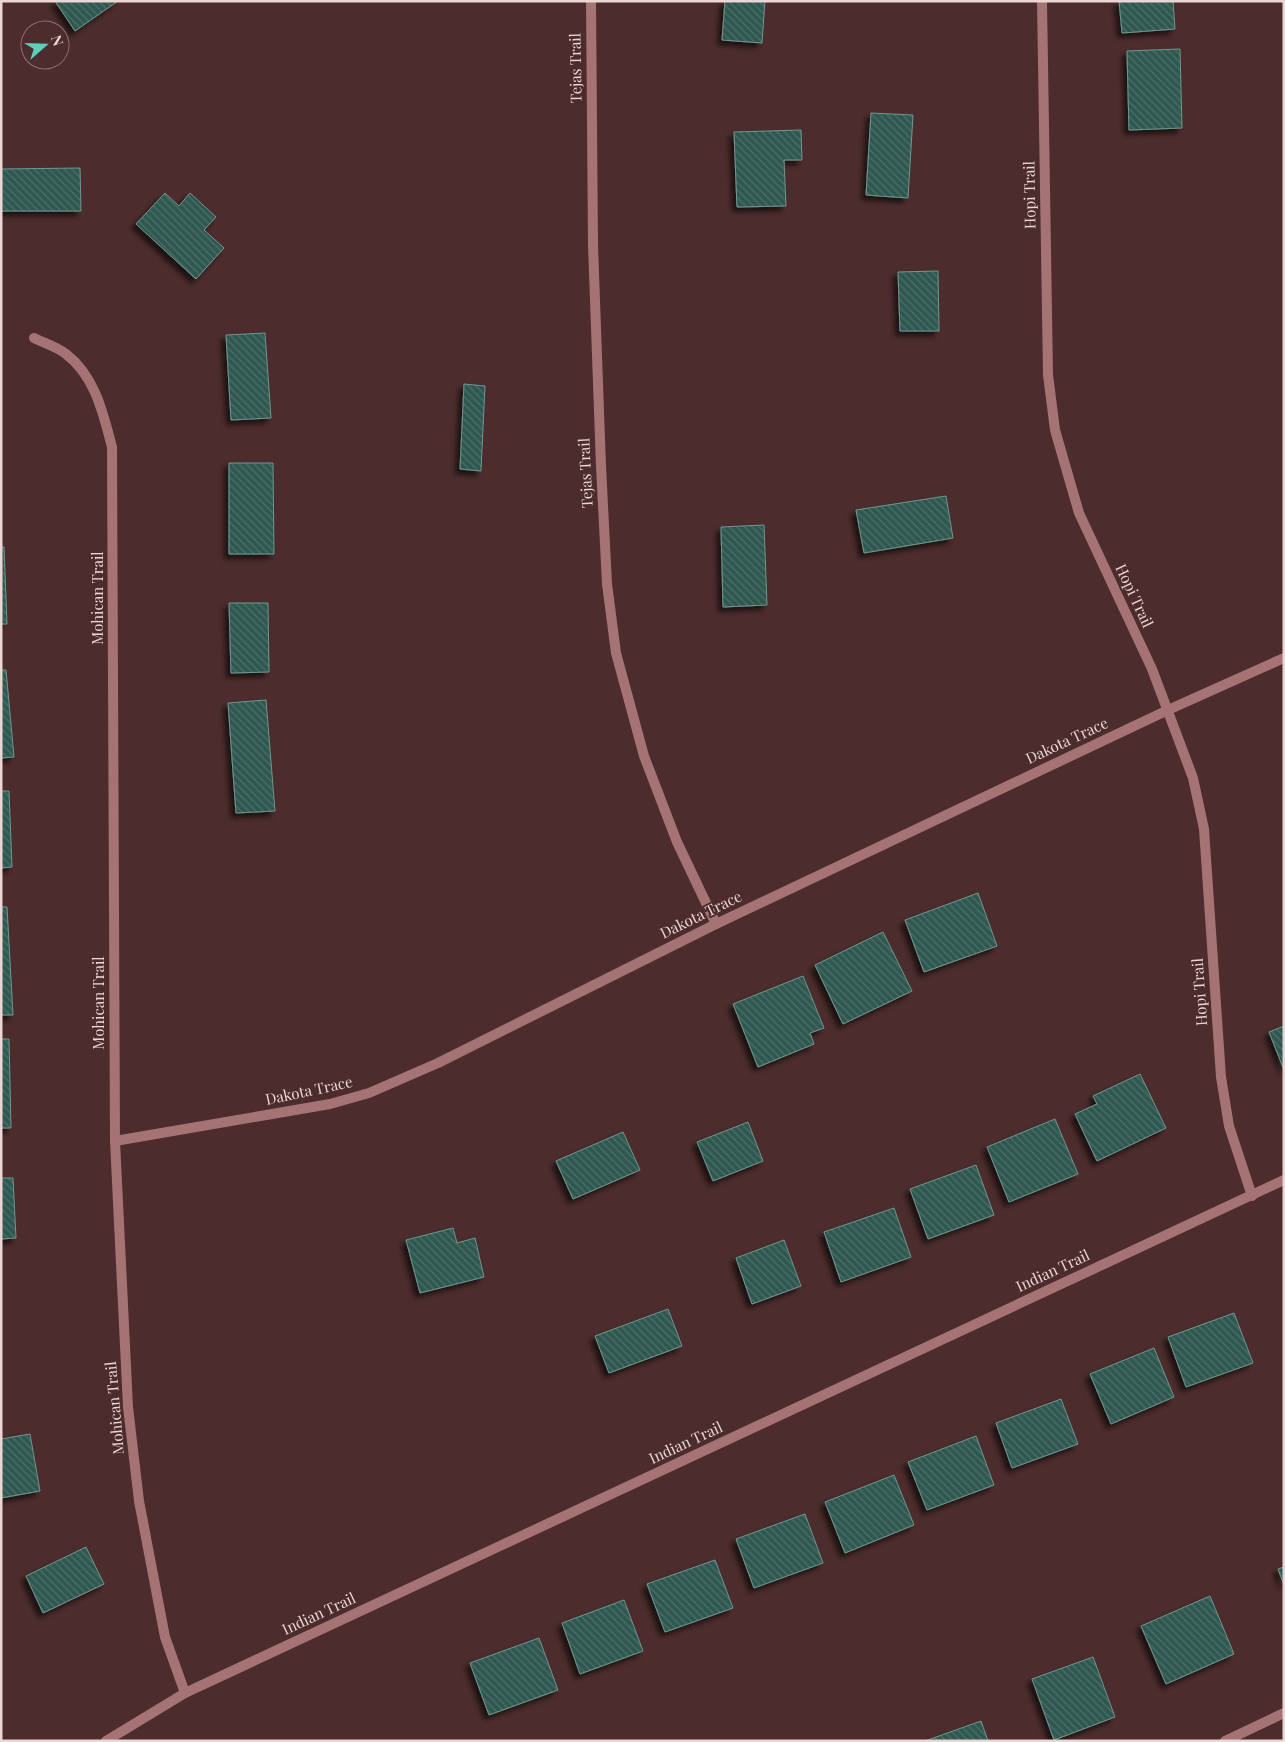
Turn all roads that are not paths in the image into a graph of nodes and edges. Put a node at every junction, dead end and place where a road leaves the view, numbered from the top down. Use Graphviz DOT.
graph roads {
  1 [pos="591,1"];
  2 [pos="1042,1"];
  3 [pos="34,338"];
  4 [pos="1284,658"];
  5 [pos="1168,710"];
  6 [pos="716,924"];
  7 [pos="115,1142"];
  8 [pos="1284,1180"];
  9 [pos="1252,1196"];
  10 [pos="184,1693"];
  11 [pos="1284,1713"];
  12 [pos="106,1741"];
  13 [pos="1225,1741"];
  1 -- 6 [label="street, Tejas Trail"];
  2 -- 5 [label="street, Hopi Trail"];
  3 -- 7 [label="street, Mohican Trail"];
  4 -- 5 [label="street, Dakota Trace"];
  5 -- 6 [label="street, Dakota Trace"];
  5 -- 9 [label="street, Hopi Trail"];
  6 -- 7 [label="street, Dakota Trace"];
  7 -- 10 [label="street, Mohican Trail"];
  8 -- 9 [label="street, Indian Trail"];
  9 -- 10 [label="street, Indian Trail"];
  10 -- 12 [label="street, Indian Trail"];
  11 -- 13 [label="street"];
}
